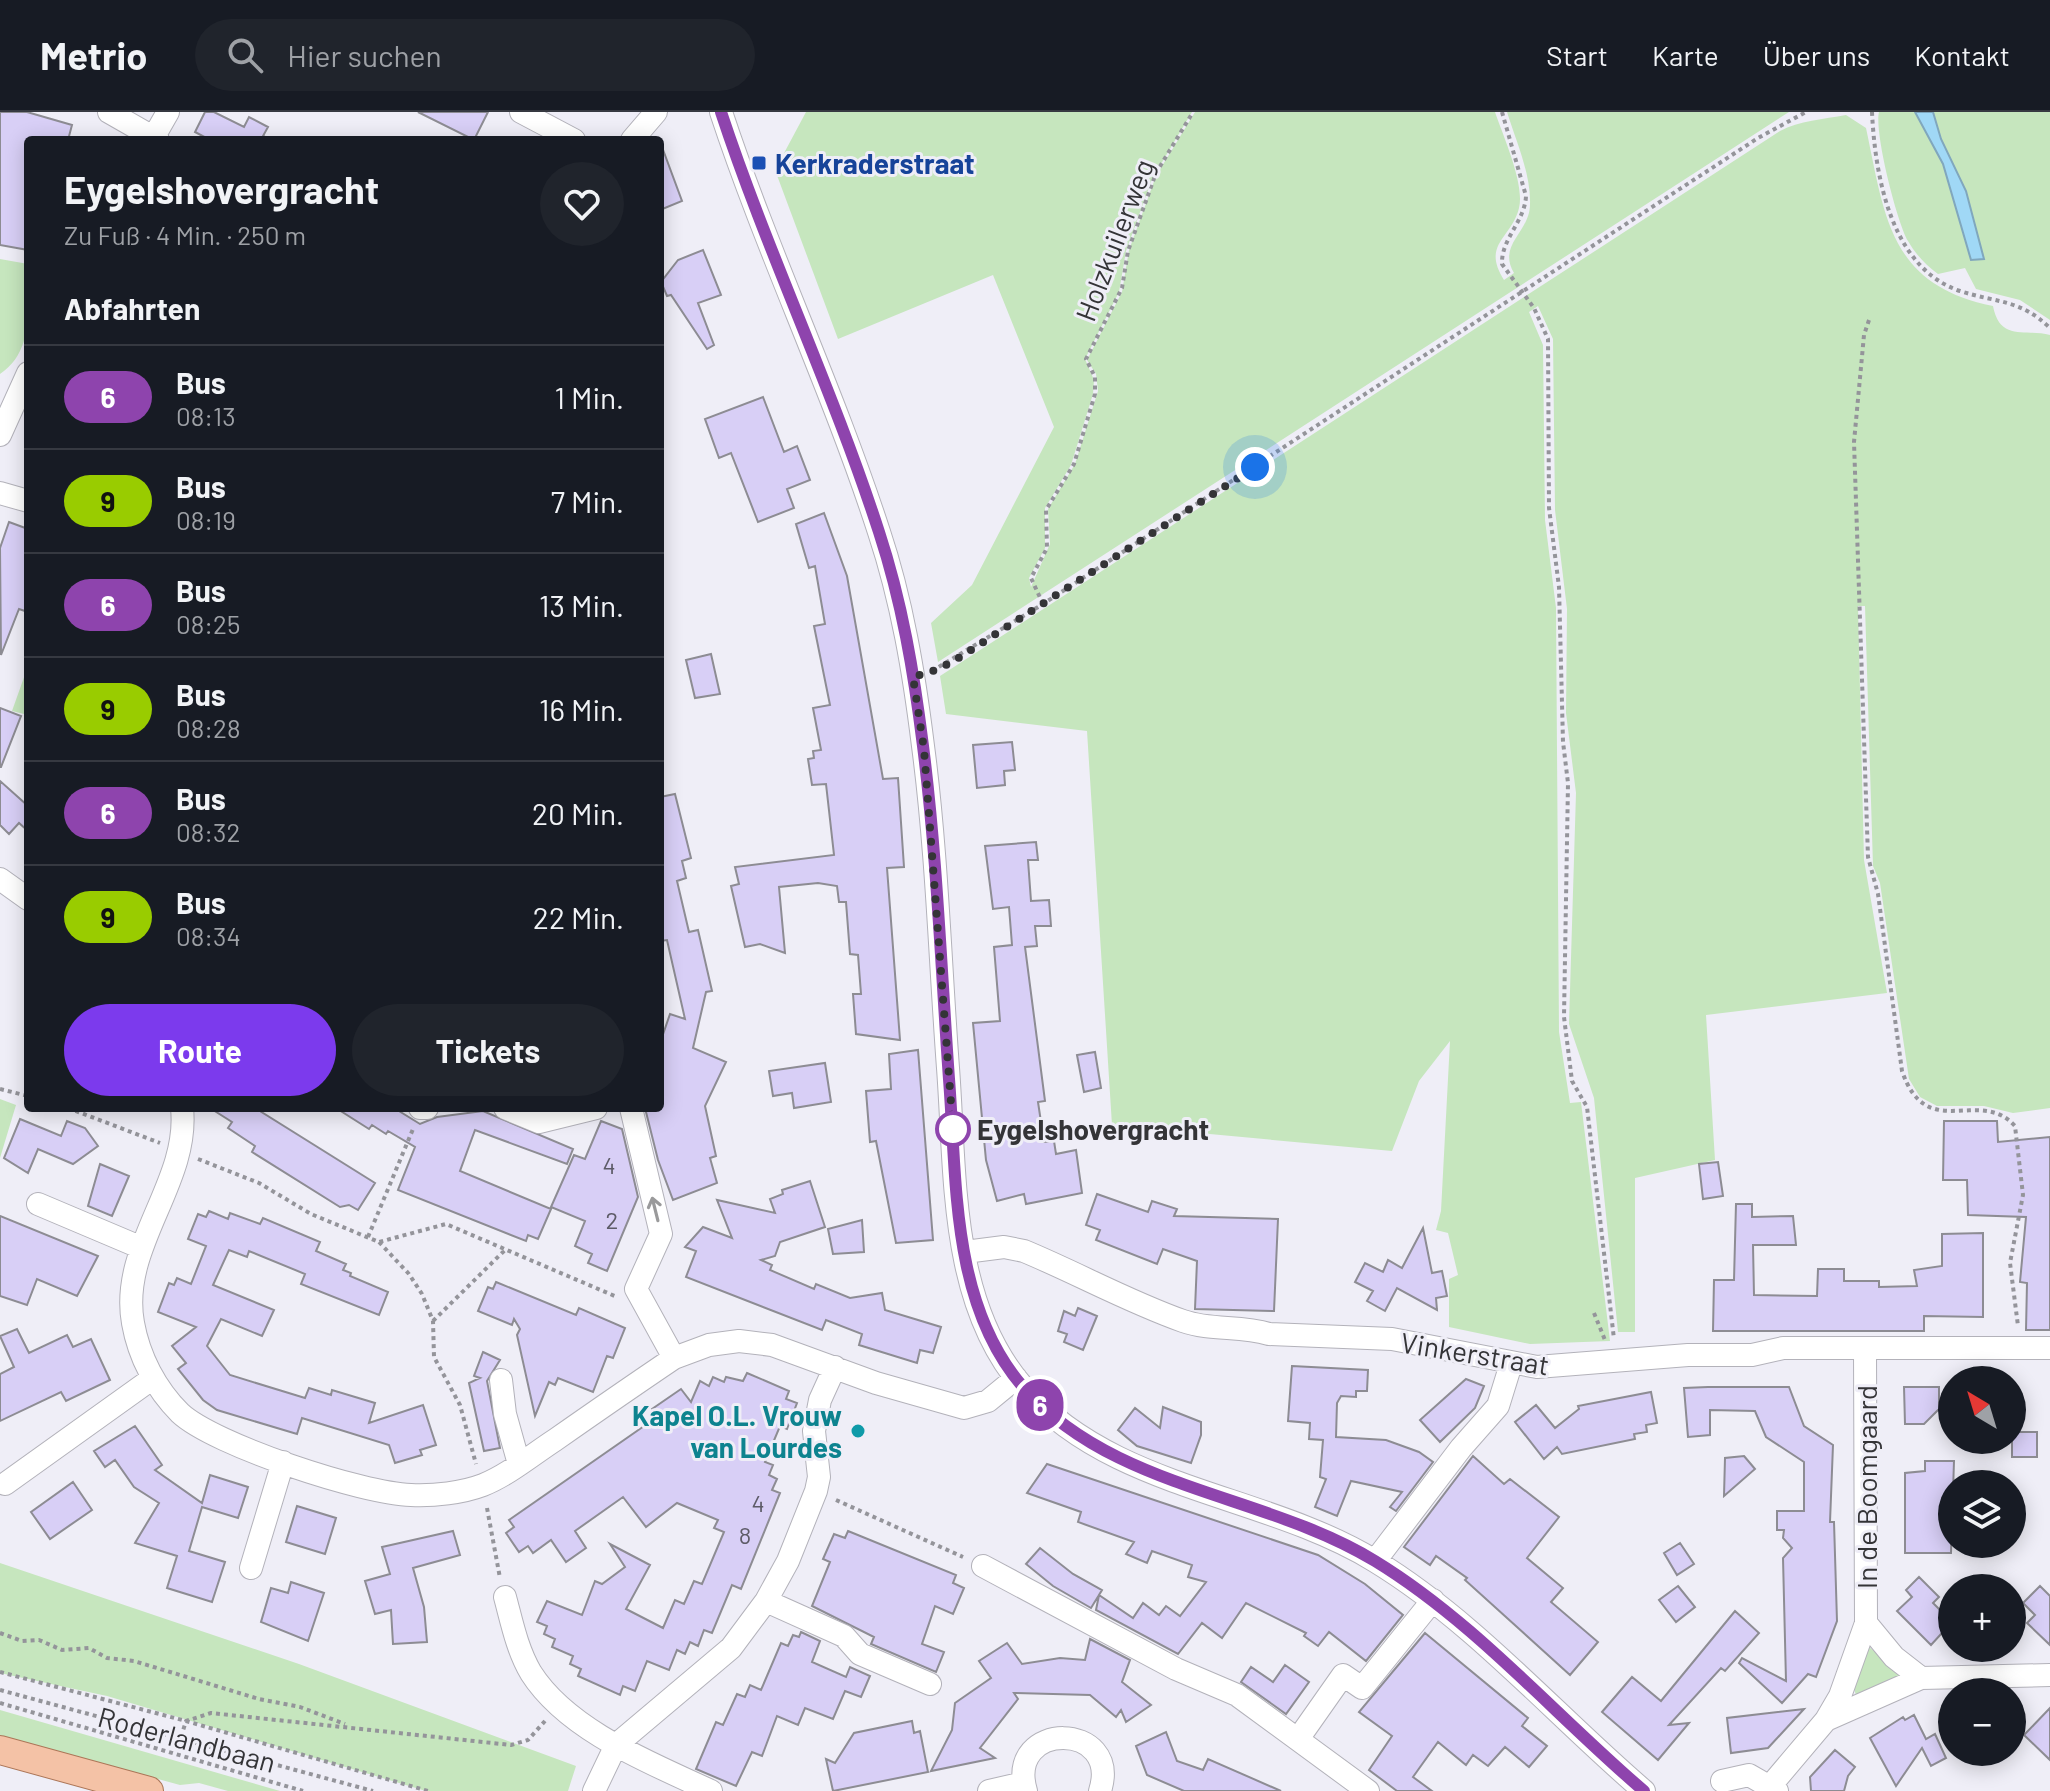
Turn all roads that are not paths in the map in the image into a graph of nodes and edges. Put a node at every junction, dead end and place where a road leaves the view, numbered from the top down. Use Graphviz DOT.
graph roads {
  1 [pos="109,112"];
  2 [pos="168,112"];
  3 [pos="521,112"];
  4 [pos="656,112"];
  5 [pos="721,112"];
  6 [pos="150,136"];
  7 [pos="156,136"];
  8 [pos="566,136"];
  9 [pos="635,136"];
  10 [pos="24,378"];
  11 [pos="7,400"];
  12 [pos="0,435"];
  13 [pos="0,493"];
  14 [pos="24,500"];
  15 [pos="0,879"];
  16 [pos="24,896"];
  17 [pos="182,1112"];
  18 [pos="515,1112"];
  19 [pos="580,1112"];
  20 [pos="632,1112"];
  21 [pos="38,1204"];
  22 [pos="142,1248"];
  23 [pos="965,1252"];
  24 [pos="2050,1348"];
  25 [pos="1865,1350"];
  26 [pos="674,1358"];
  27 [pos="1511,1364"];
  28 [pos="835,1367"];
  29 [pos="153,1378"];
  30 [pos="1016,1378"];
  31 [pos="501,1380"];
  32 [pos="283,1462"];
  33 [pos="519,1464"];
  34 [pos="5,1484"];
  35 [pos="1375,1561"];
  36 [pos="983,1566"];
  37 [pos="251,1568"];
  38 [pos="505,1597"];
  39 [pos="1433,1600"];
  40 [pos="766,1601"];
  41 [pos="1866,1623"];
  42 [pos="2050,1675"];
  43 [pos="1921,1678"];
  44 [pos="930,1684"];
  45 [pos="1826,1720"];
  46 [pos="1298,1739"];
  47 [pos="616,1745"];
  48 [pos="0,1750"];
  49 [pos="1722,1781"];
  50 [pos="1025,1787"];
  51 [pos="1771,1789"];
  52 [pos="149,1791"];
  53 [pos="594,1791"];
  54 [pos="711,1791"];
  55 [pos="989,1791"];
  56 [pos="1101,1791"];
  57 [pos="1368,1791"];
  58 [pos="1644,1791"];
  1 -- 6 [label="street"];
  2 -- 7 [label="street"];
  3 -- 8 [label="street"];
  4 -- 9 [label="street"];
  5 -- 23 [label="street"];
  10 -- 11 [label="street"];
  11 -- 12 [label="street"];
  13 -- 14 [label="street"];
  15 -- 16 [label="street"];
  17 -- 22 [label="street"];
  18 -- 19 [label="street"];
  26 -- 20 [label="street, one-way"];
  21 -- 22 [label="street"];
  22 -- 29 [label="street"];
  23 -- 27 [label="street, Vinkerstraat"];
  23 -- 30 [label="street"];
  24 -- 25 [label="street, Vinkerstraat"];
  25 -- 27 [label="street, Vinkerstraat"];
  25 -- 41 [label="street, In de Boomgaard"];
  26 -- 28 [label="street"];
  26 -- 33 [label="street"];
  27 -- 35 [label="street"];
  28 -- 30 [label="street"];
  28 -- 40 [label="street"];
  29 -- 32 [label="street"];
  29 -- 34 [label="street"];
  30 -- 35 [label="street"];
  31 -- 33 [label="street"];
  32 -- 33 [label="street"];
  32 -- 37 [label="street"];
  35 -- 39 [label="street"];
  36 -- 46 [label="street"];
  38 -- 47 [label="street"];
  39 -- 46 [label="street"];
  39 -- 58 [label="street"];
  40 -- 44 [label="street"];
  40 -- 47 [label="street"];
  41 -- 43 [label="street, In de Boomgaard"];
  41 -- 45 [label="street, In de Boomgaard"];
  42 -- 43 [label="street, In de Boomgaard"];
  43 -- 45 [label="street, In de Boomgaard"];
  45 -- 51 [label="street, In de Boomgaard"];
  46 -- 57 [label="street"];
  47 -- 53 [label="street"];
  47 -- 54 [label="street"];
  48 -- 52 [label="main road"];
  49 -- 51 [label="street, In de Boomgaard"];
  50 -- 55 [label="street"];
  50 -- 56 [label="street"];
}
